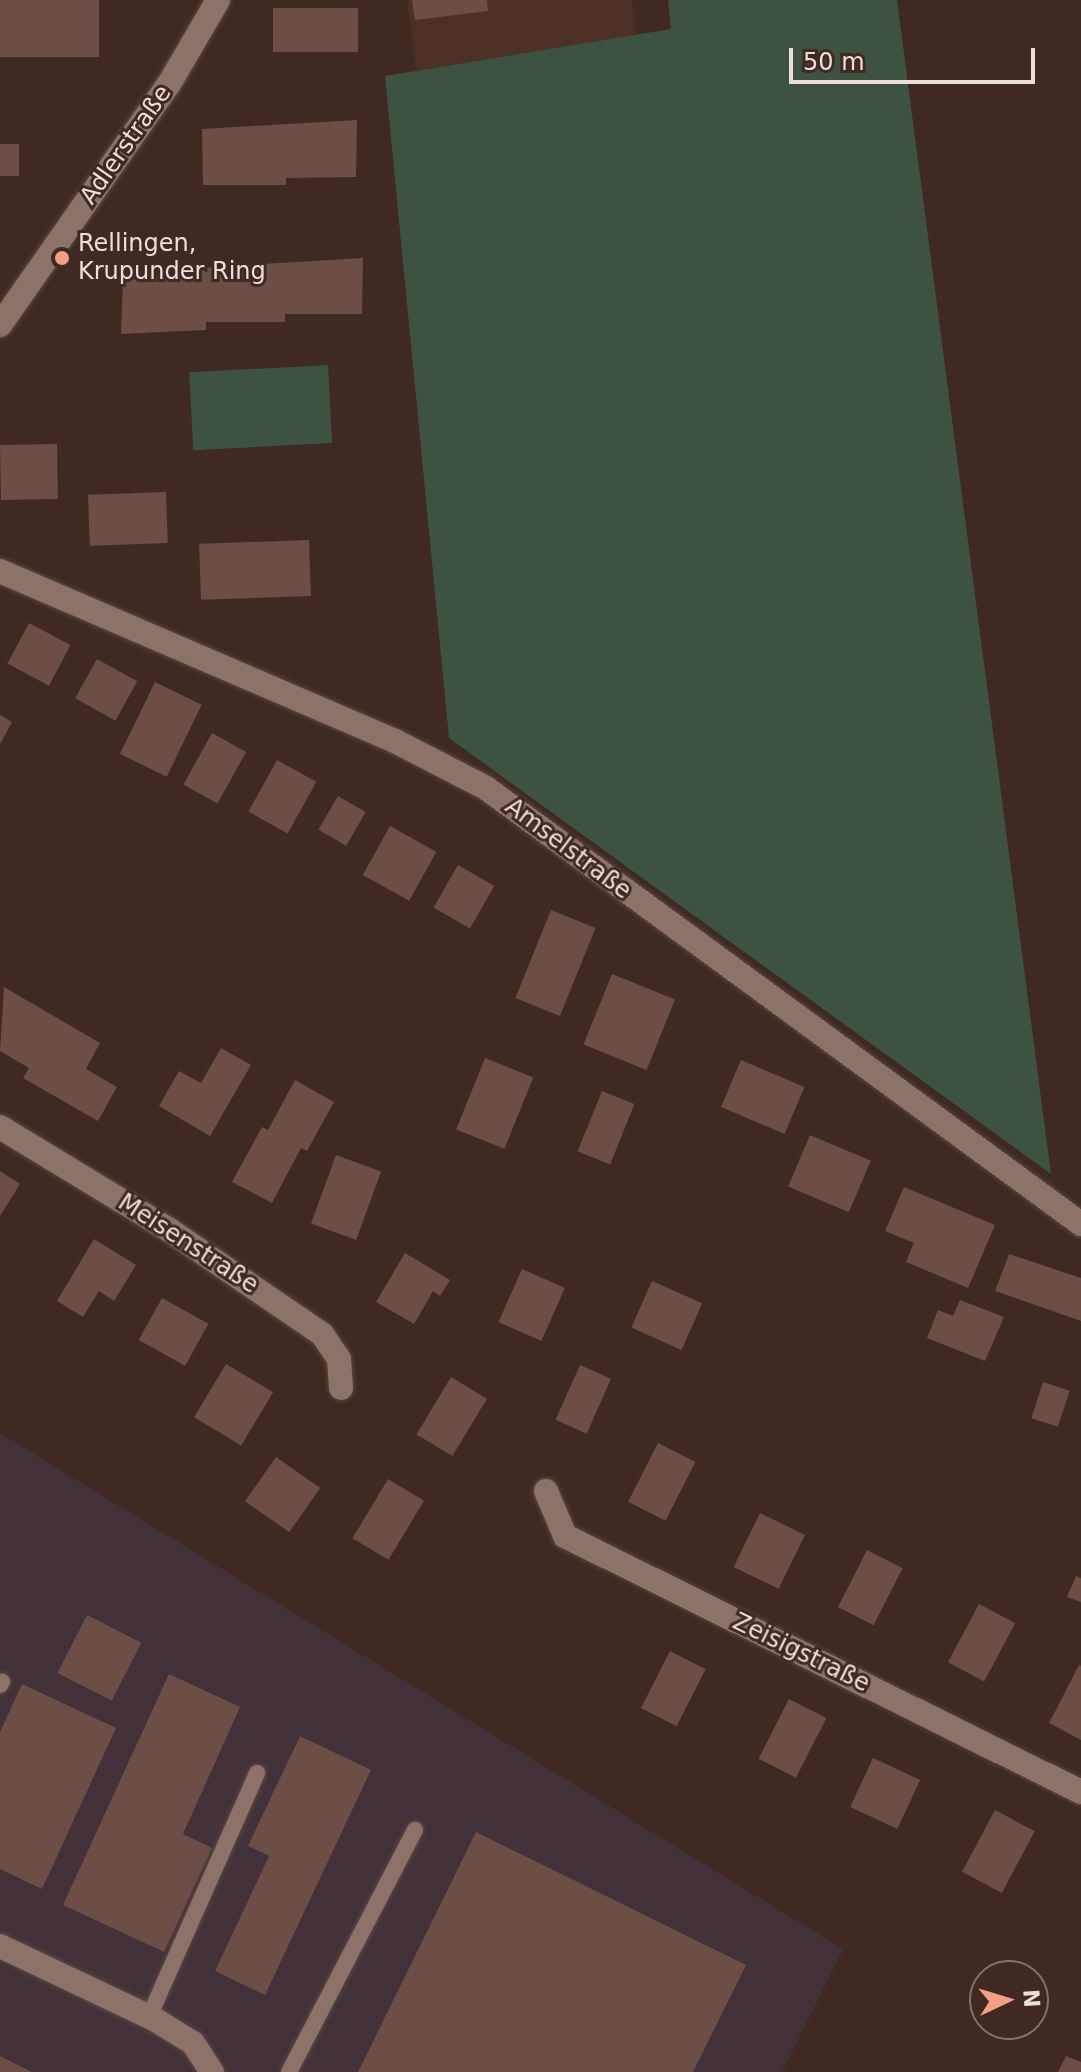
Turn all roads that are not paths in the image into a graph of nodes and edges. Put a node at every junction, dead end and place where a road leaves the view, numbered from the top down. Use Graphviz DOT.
graph roads {
  1 [pos="218,0"];
  2 [pos="0,325"];
  3 [pos="0,571"];
  4 [pos="0,1127"];
  5 [pos="1081,1224"];
  6 [pos="341,1388"];
  7 [pos="546,1491"];
  8 [pos="257,1773"];
  9 [pos="1081,1792"];
  10 [pos="415,1830"];
  11 [pos="0,1946"];
  12 [pos="149,2017"];
  13 [pos="212,2072"];
  14 [pos="289,2072"];
  1 -- 2 [label="street, Adlerstraße"];
  3 -- 5 [label="street, Amselstraße"];
  4 -- 6 [label="street, Meisenstraße"];
  7 -- 9 [label="street, Zeisigstraße"];
  8 -- 12 [label="lane"];
  10 -- 14 [label="lane"];
  11 -- 12 [label="street"];
  12 -- 13 [label="street"];
}
